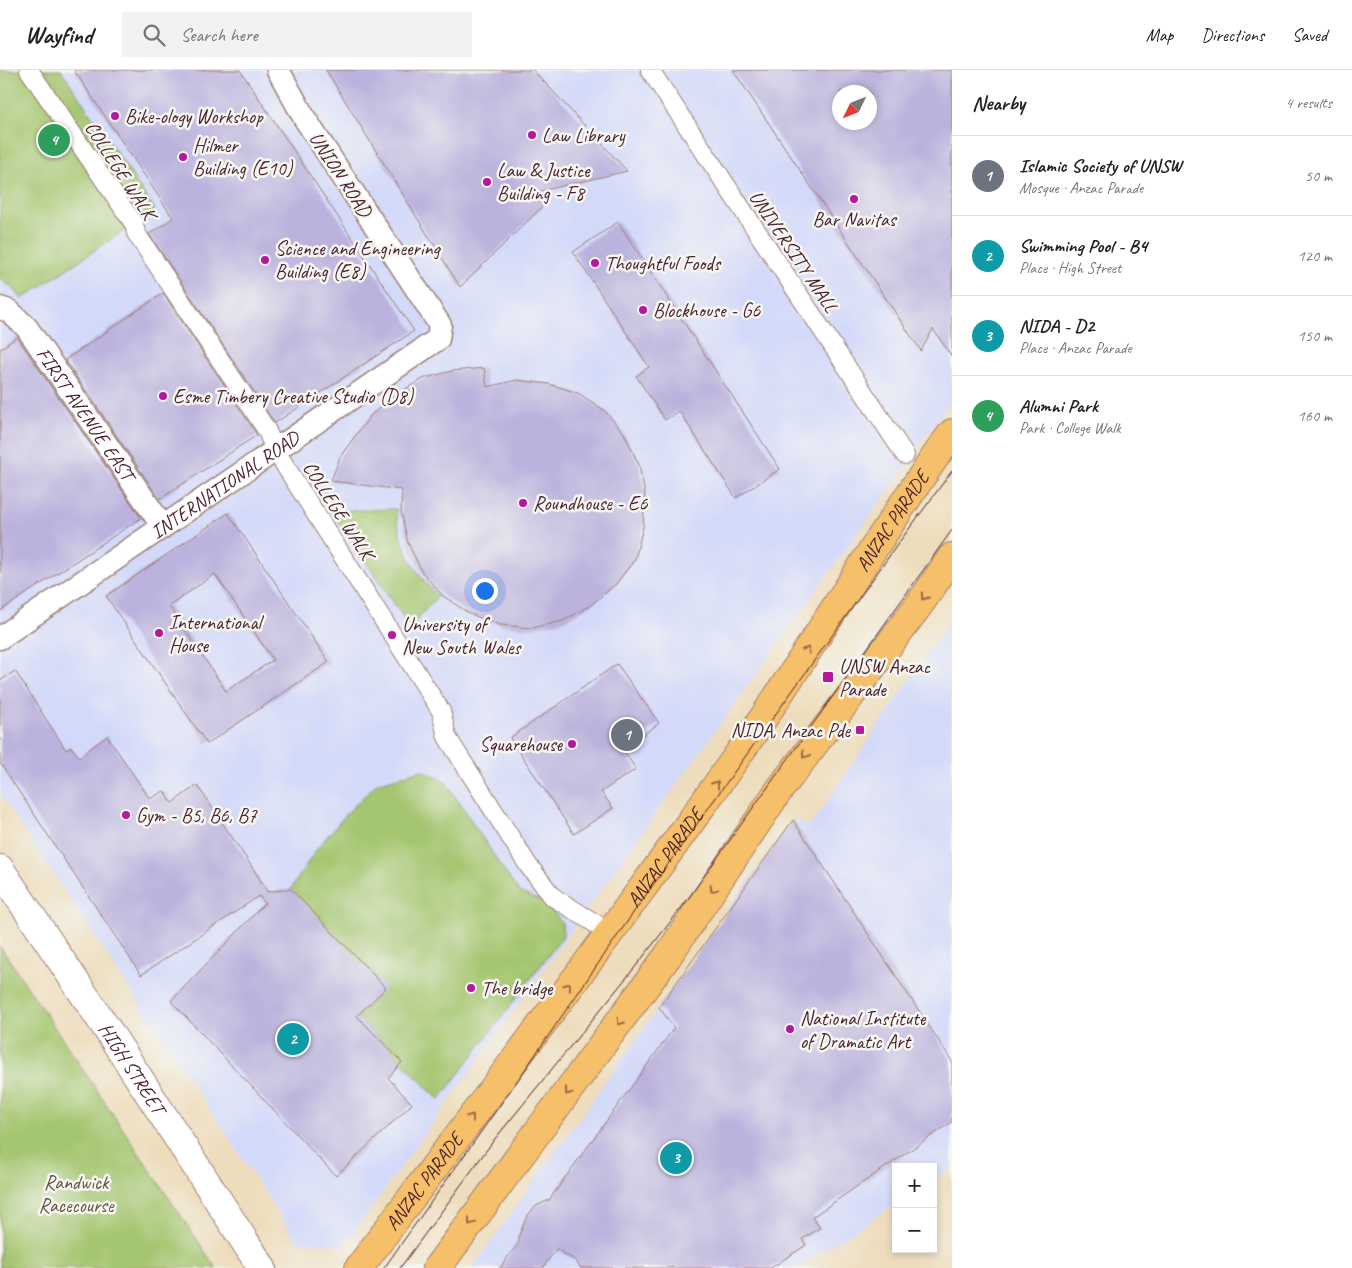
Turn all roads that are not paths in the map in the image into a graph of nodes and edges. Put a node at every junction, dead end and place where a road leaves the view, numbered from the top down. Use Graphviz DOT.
graph roads {
  1 [pos="29,70"];
  2 [pos="278,70"];
  3 [pos="650,70"];
  4 [pos="0,308"];
  5 [pos="440,325"];
  6 [pos="952,433"];
  7 [pos="275,450"];
  8 [pos="905,455"];
  9 [pos="163,527"];
  10 [pos="952,557"];
  11 [pos="0,638"];
  12 [pos="0,869"];
  13 [pos="609,932"];
  14 [pos="262,1268"];
  15 [pos="359,1268"];
  16 [pos="437,1268"];
  1 -- 7 [label="street, COLLEGE WALK"];
  2 -- 5 [label="street, UNION ROAD"];
  3 -- 8 [label="street, UNIVERSITY MALL"];
  4 -- 9 [label="street, FIRST AVENUE EAST"];
  5 -- 7 [label="street, INTERNATIONAL ROAD"];
  13 -- 6 [label="main road, ANZAC PARADE, one-way"];
  7 -- 9 [label="street, INTERNATIONAL ROAD"];
  7 -- 13 [label="street, COLLEGE WALK"];
  9 -- 11 [label="street, INTERNATIONAL ROAD"];
  10 -- 16 [label="main road, one-way"];
  12 -- 14 [label="street, HIGH STREET"];
  15 -- 13 [label="main road, ANZAC PARADE, one-way"];
}
